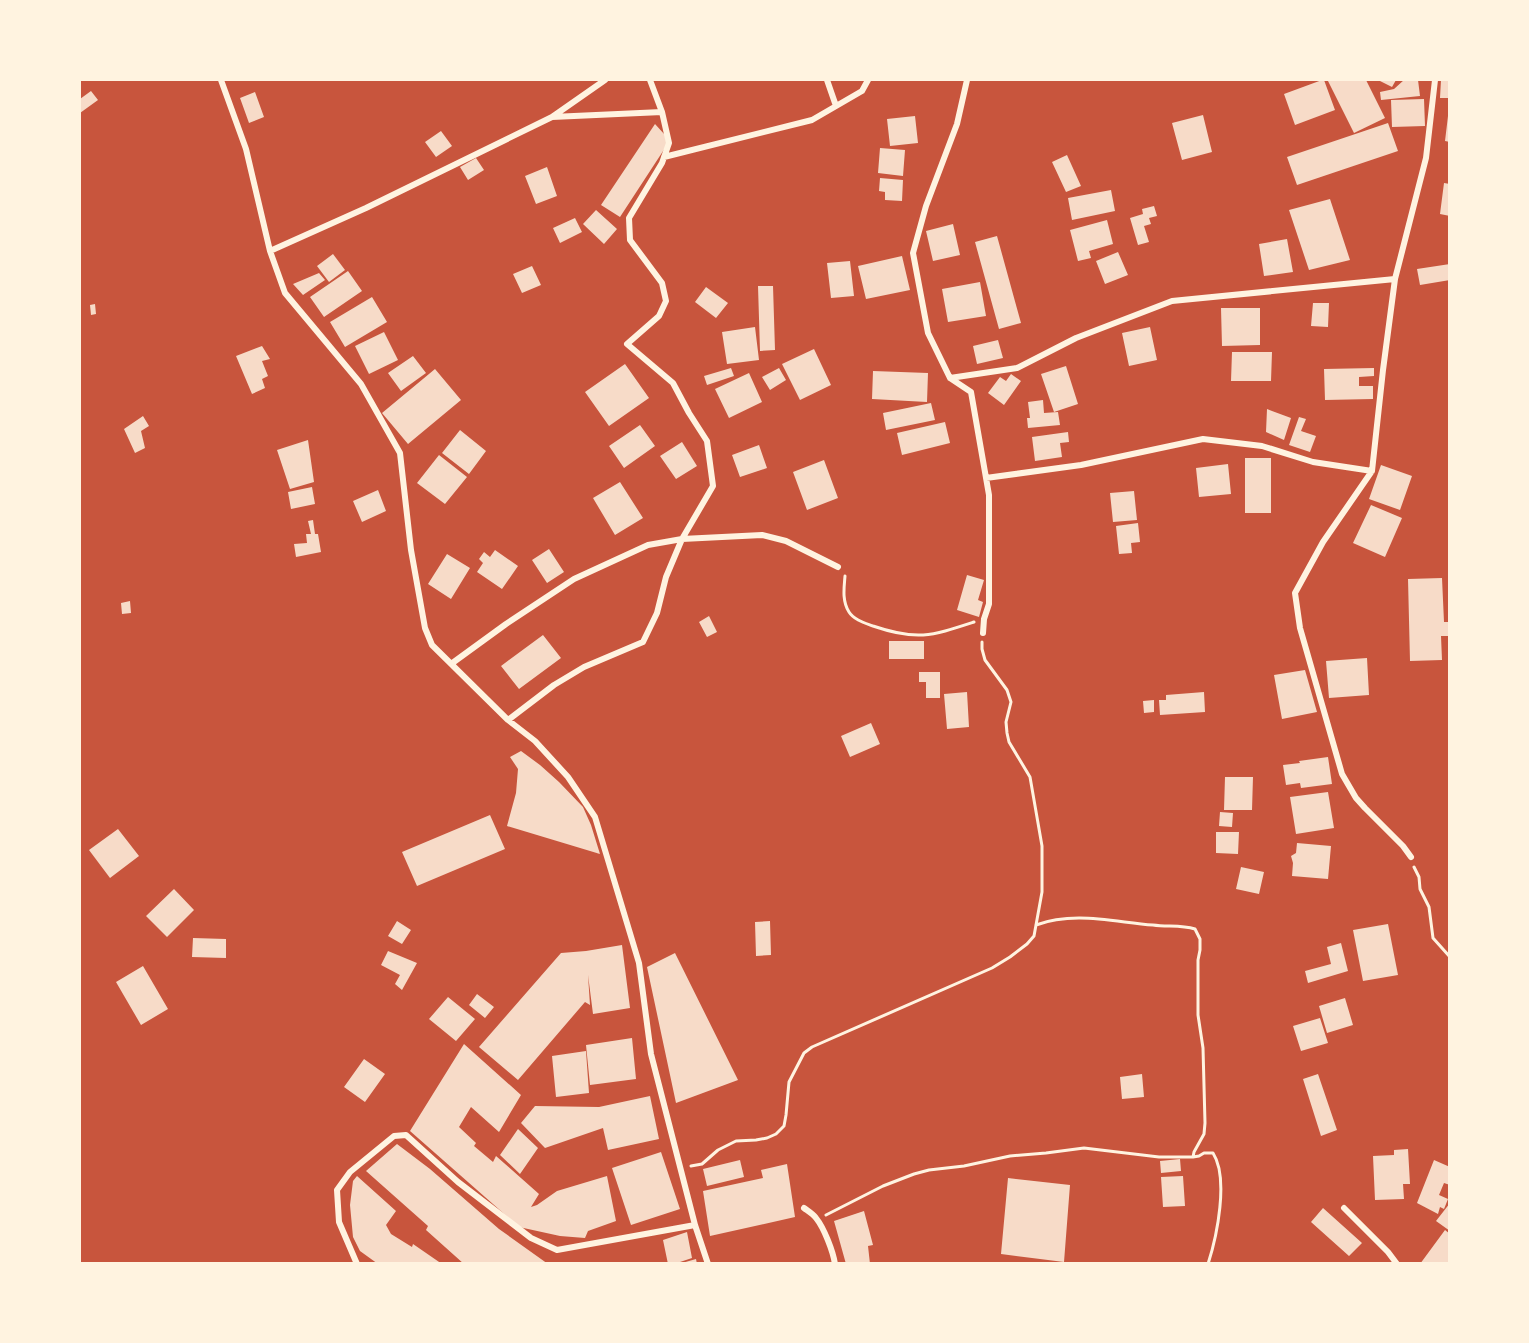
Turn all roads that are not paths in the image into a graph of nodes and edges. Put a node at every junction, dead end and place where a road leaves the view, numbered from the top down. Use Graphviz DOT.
graph roads {
  1 [pos="231,80"];
  2 [pos="605,80"];
  3 [pos="650,80"];
  4 [pos="827,80"];
  5 [pos="868,80"];
  6 [pos="967,80"];
  7 [pos="1435,80"];
  8 [pos="223,82"];
  9 [pos="836,106"];
  10 [pos="662,112"];
  11 [pos="552,117"];
  12 [pos="664,157"];
  13 [pos="270,251"];
  14 [pos="1395,279"];
  15 [pos="950,378"];
  16 [pos="1372,471"];
  17 [pos="986,478"];
  18 [pos="682,538"];
  19 [pos="840,569"];
  20 [pos="982,633"];
  21 [pos="451,664"];
  22 [pos="508,720"];
  23 [pos="1411,857"];
  24 [pos="804,1208"];
  25 [pos="1344,1208"];
  26 [pos="695,1225"];
  27 [pos="357,1263"];
  28 [pos="708,1263"];
  29 [pos="835,1263"];
  30 [pos="1397,1263"];
  1 -- 8 [label="street"];
  2 -- 11 [label="street"];
  3 -- 10 [label="street"];
  4 -- 9 [label="street"];
  5 -- 9 [label="street"];
  6 -- 15 [label="street"];
  7 -- 14 [label="street"];
  8 -- 13 [label="street"];
  9 -- 12 [label="street"];
  10 -- 11 [label="street"];
  10 -- 12 [label="street"];
  11 -- 13 [label="street"];
  12 -- 18 [label="street"];
  13 -- 21 [label="street"];
  14 -- 15 [label="street"];
  14 -- 16 [label="street"];
  15 -- 17 [label="street"];
  16 -- 17 [label="street"];
  16 -- 23 [label="street"];
  17 -- 20 [label="street"];
  18 -- 19 [label="street"];
  18 -- 21 [label="street"];
  18 -- 22 [label="street"];
  21 -- 22 [label="street"];
  22 -- 26 [label="street"];
  24 -- 29 [label="street"];
  25 -- 30 [label="street"];
  26 -- 27 [label="street"];
  26 -- 28 [label="street"];
}
